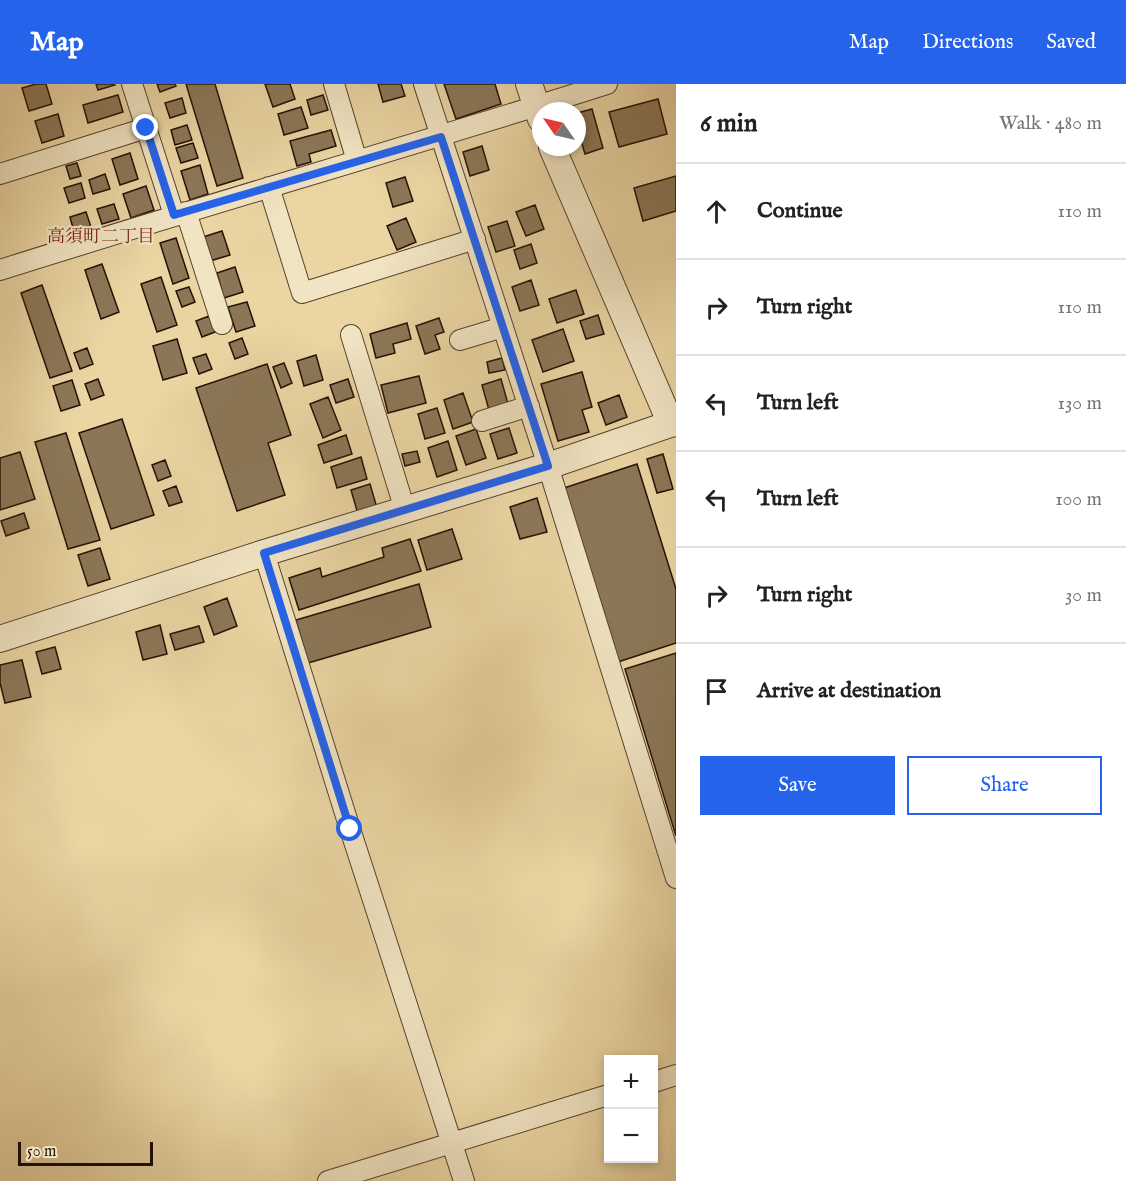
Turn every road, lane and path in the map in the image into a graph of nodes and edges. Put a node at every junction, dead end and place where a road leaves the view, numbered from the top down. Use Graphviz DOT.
graph roads {
  1 [pos="132,84"];
  2 [pos="334,84"];
  3 [pos="424,84"];
  4 [pos="607,84"];
  5 [pos="540,102"];
  6 [pos="532,104"];
  7 [pos="146,128"];
  8 [pos="441,137"];
  9 [pos="556,156"];
  10 [pos="357,161"];
  11 [pos="0,174"];
  12 [pos="269,187"];
  13 [pos="180,214"];
  14 [pos="475,239"];
  15 [pos="0,270"];
  16 [pos="222,324"];
  17 [pos="503,327"];
  18 [pos="351,335"];
  19 [pos="460,340"];
  20 [pos="529,406"];
  21 [pos="482,421"];
  22 [pos="674,423"];
  23 [pos="548,466"];
  24 [pos="405,510"];
  25 [pos="264,553"];
  26 [pos="0,639"];
  27 [pos="676,878"];
  28 [pos="676,1075"];
  29 [pos="658,1081"];
  30 [pos="604,1096"];
  31 [pos="452,1142"];
  32 [pos="328,1181"];
  33 [pos="464,1181"];
  1 -- 7 [label="street"];
  2 -- 10 [label="street"];
  3 -- 8 [label="street"];
  4 -- 5 [label="street"];
  6 -- 8 [label="street"];
  7 -- 11 [label="street"];
  7 -- 13 [label="street"];
  8 -- 10 [label="street"];
  8 -- 14 [label="street"];
  9 -- 22 [label="street"];
  10 -- 12 [label="street"];
  12 -- 13 [label="street"];
  12 -- 14 [label="street"];
  13 -- 15 [label="street"];
  13 -- 16 [label="street"];
  14 -- 17 [label="street"];
  17 -- 19 [label="street"];
  17 -- 20 [label="street"];
  18 -- 24 [label="street"];
  20 -- 21 [label="street"];
  20 -- 23 [label="street"];
  22 -- 23 [label="street"];
  23 -- 24 [label="street"];
  23 -- 27 [label="street"];
  24 -- 25 [label="street"];
  25 -- 26 [label="street"];
  25 -- 31 [label="street"];
  28 -- 29 [label="street"];
  30 -- 31 [label="street"];
  31 -- 32 [label="street"];
  31 -- 33 [label="street"];
}
